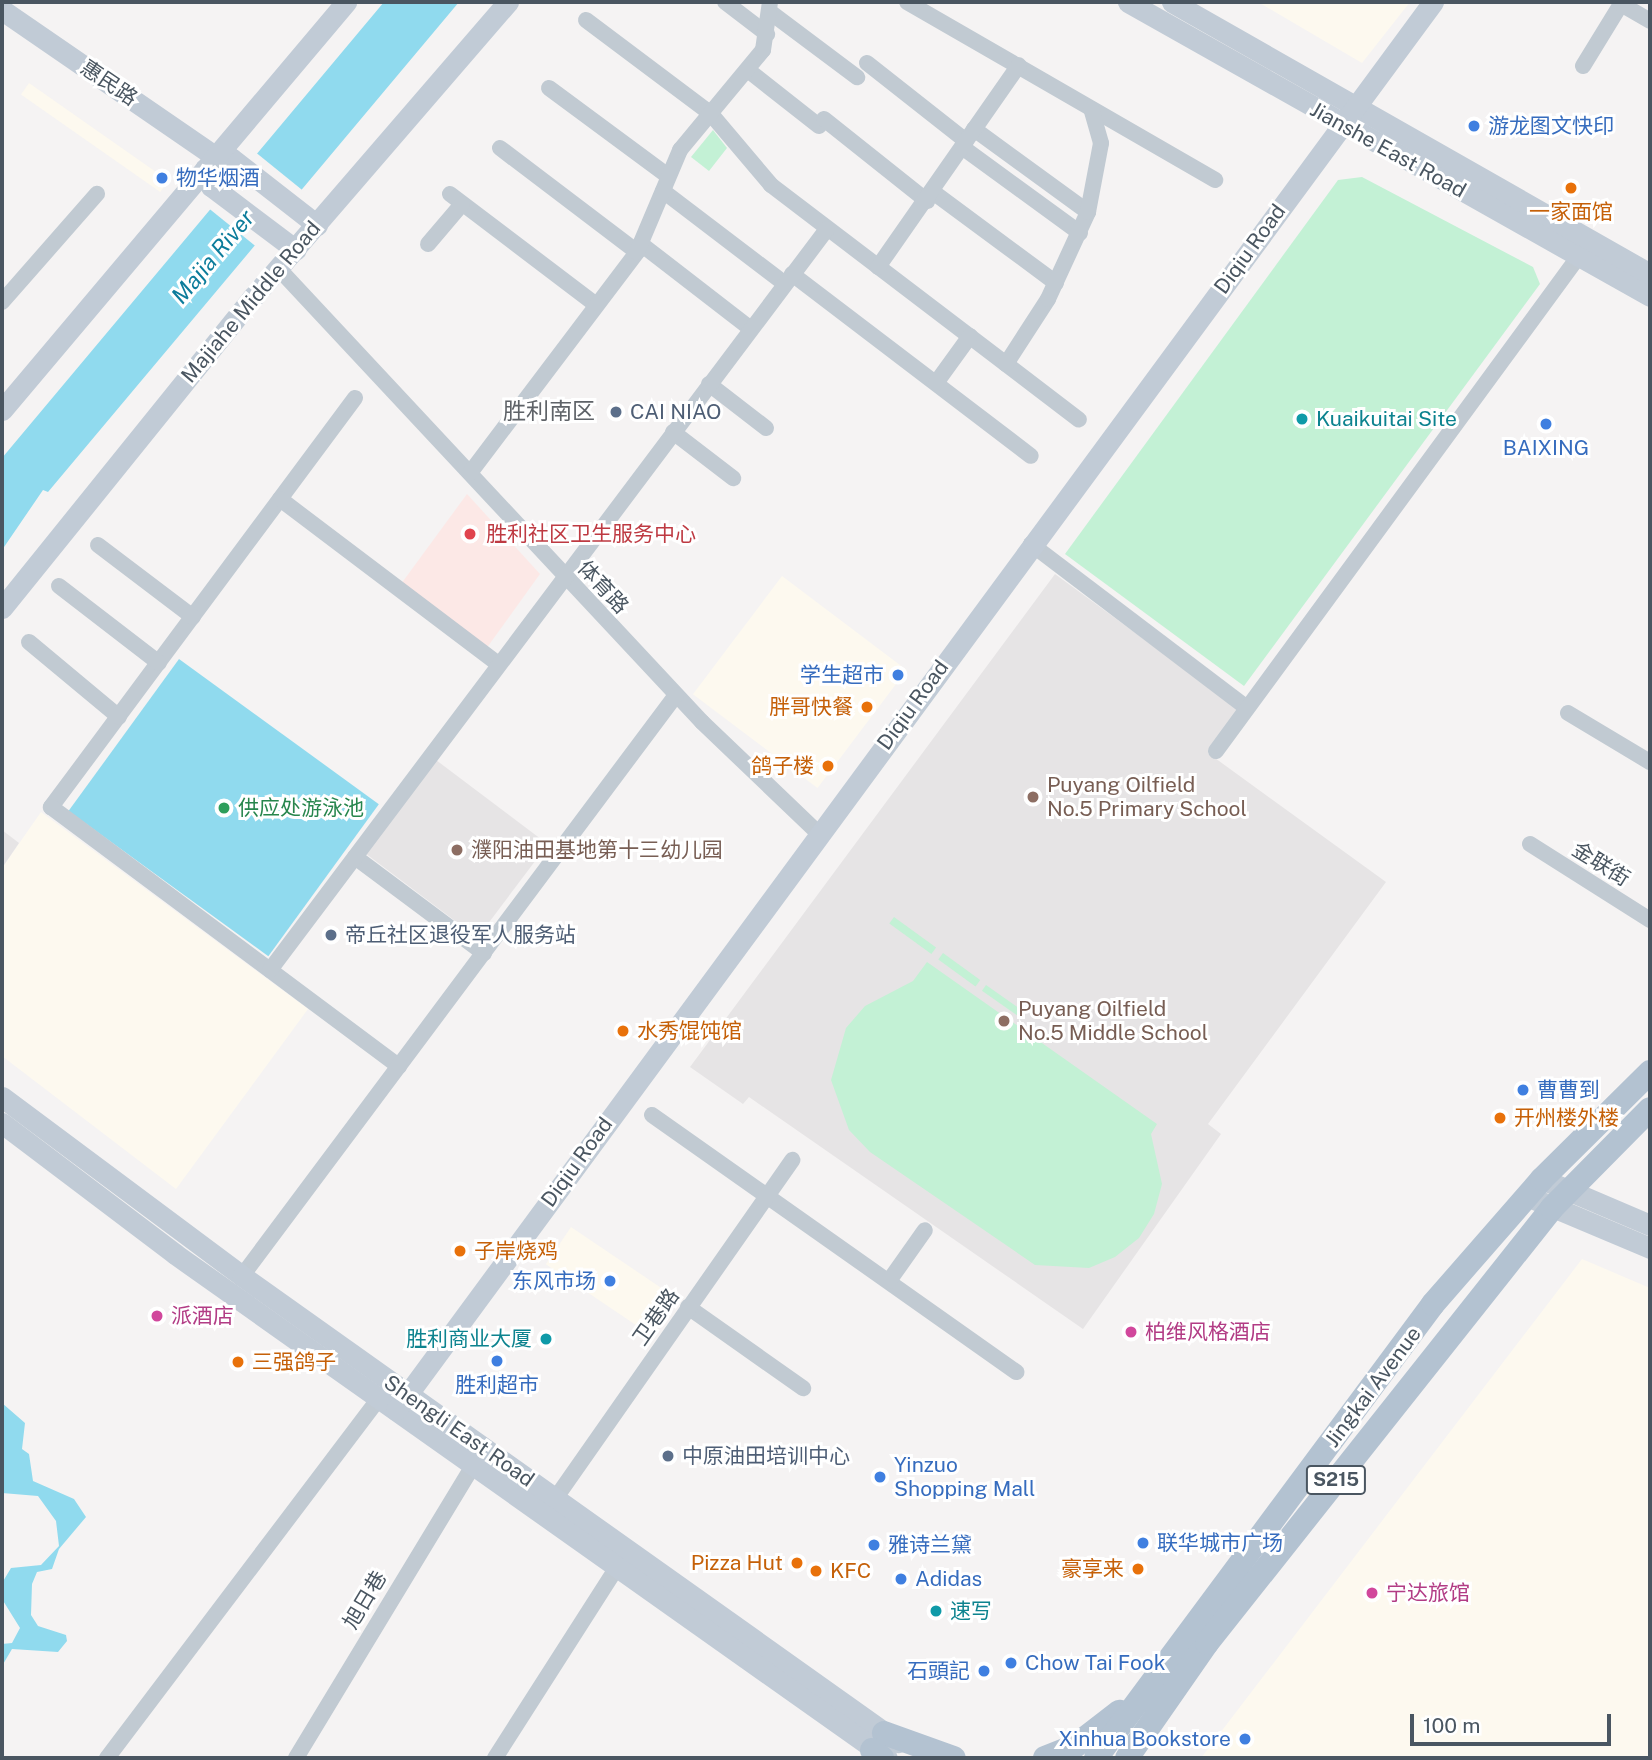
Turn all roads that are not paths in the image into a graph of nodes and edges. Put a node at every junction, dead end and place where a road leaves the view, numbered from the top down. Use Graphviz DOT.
graph roads {
  1 [pos="346,2"];
  2 [pos="508,2"];
  3 [pos="725,2"];
  4 [pos="907,2"];
  5 [pos="1128,2"];
  6 [pos="1172,2"];
  7 [pos="1433,2"];
  8 [pos="770,7"];
  9 [pos="2,10"];
  10 [pos="586,20"];
  11 [pos="1650,21"];
  12 [pos="2,27"];
  13 [pos="767,34"];
  14 [pos="867,63"];
  15 [pos="1019,65"];
  16 [pos="1583,66"];
  17 [pos="749,71"];
  18 [pos="857,77"];
  19 [pos="549,88"];
  20 [pos="1356,105"];
  21 [pos="1091,109"];
  22 [pos="710,114"];
  23 [pos="1342,124"];
  24 [pos="968,139"];
  25 [pos="500,148"];
  26 [pos="216,168"];
  27 [pos="1214,180"];
  28 [pos="666,184"];
  29 [pos="97,194"];
  30 [pos="930,197"];
  31 [pos="1088,212"];
  32 [pos="312,222"];
  33 [pos="827,229"];
  34 [pos="1080,233"];
  35 [pos="428,244"];
  36 [pos="293,247"];
  37 [pos="639,248"];
  38 [pos="1578,256"];
  39 [pos="878,267"];
  40 [pos="279,270"];
  41 [pos="1650,274"];
  42 [pos="789,279"];
  43 [pos="1056,283"];
  44 [pos="1650,296"];
  45 [pos="2,302"];
  46 [pos="596,305"];
  47 [pos="751,329"];
  48 [pos="970,336"];
  49 [pos="1006,364"];
  50 [pos="936,383"];
  51 [pos="709,384"];
  52 [pos="355,398"];
  53 [pos="2,410"];
  54 [pos="1079,420"];
  55 [pos="766,428"];
  56 [pos="673,432"];
  57 [pos="1031,456"];
  58 [pos="470,473"];
  59 [pos="733,478"];
  60 [pos="280,499"];
  61 [pos="1031,544"];
  62 [pos="98,545"];
  63 [pos="564,576"];
  64 [pos="60,586"];
  65 [pos="2,608"];
  66 [pos="193,617"];
  67 [pos="29,642"];
  68 [pos="159,663"];
  69 [pos="498,664"];
  70 [pos="676,695"];
  71 [pos="1247,708"];
  72 [pos="1569,713"];
  73 [pos="119,717"];
  74 [pos="1216,751"];
  75 [pos="1650,762"];
  76 [pos="819,834"];
  77 [pos="1530,844"];
  78 [pos="355,857"];
  79 [pos="1650,920"];
  80 [pos="484,953"];
  81 [pos="270,970"];
  82 [pos="399,1066"];
  83 [pos="1650,1072"];
  84 [pos="2,1097"];
  85 [pos="1650,1109"];
  86 [pos="652,1115"];
  87 [pos="2,1123"];
  88 [pos="792,1160"];
  89 [pos="1534,1188"];
  90 [pos="768,1195"];
  91 [pos="1560,1199"];
  92 [pos="1650,1225"];
  93 [pos="925,1230"];
  94 [pos="1650,1248"];
  95 [pos="242,1276"];
  96 [pos="889,1281"];
  97 [pos="688,1307"];
  98 [pos="1016,1372"];
  99 [pos="803,1388"];
  100 [pos="394,1401"];
  101 [pos="473,1466"];
  102 [pos="555,1499"];
  103 [pos="617,1567"];
  104 [pos="1141,1695"];
  105 [pos="1149,1728"];
  106 [pos="881,1750"];
  107 [pos="107,1758"];
  108 [pos="296,1758"];
  109 [pos="495,1758"];
  110 [pos="922,1758"];
  111 [pos="954,1758"];
  112 [pos="1045,1758"];
  113 [pos="1096,1758"];
  114 [pos="1127,1758"];
  115 [pos="1140,1758"];
  1 -- 26 [label="street"];
  2 -- 32 [label="street, Majiahe Middle Road"];
  3 -- 13 [label="street"];
  4 -- 15 [label="street"];
  5 -- 23 [label="street, Jianshe East Road"];
  6 -- 20 [label="street, Jianshe East Road"];
  7 -- 20 [label="street, Diqiu Road"];
  8 -- 13 [label="street"];
  8 -- 18 [label="street"];
  9 -- 26 [label="street, 惠民路"];
  10 -- 22 [label="street"];
  11 -- 16 [label="street"];
  12 -- 26 [label="street, 惠民路"];
  13 -- 17 [label="street"];
  14 -- 24 [label="street"];
  15 -- 21 [label="street"];
  15 -- 24 [label="street"];
  17 -- 22 [label="street"];
  17 -- 30 [label="street"];
  19 -- 28 [label="street"];
  20 -- 23 [label="street, Diqiu Road"];
  20 -- 41 [label="street, Jianshe East Road"];
  21 -- 27 [label="street"];
  21 -- 31 [label="street"];
  22 -- 28 [label="street"];
  22 -- 33 [label="street"];
  23 -- 38 [label="street, Jianshe East Road"];
  23 -- 61 [label="street, Diqiu Road"];
  24 -- 30 [label="street"];
  24 -- 31 [label="street"];
  24 -- 34 [label="street"];
  25 -- 37 [label="street"];
  26 -- 32 [label="street"];
  26 -- 36 [label="street"];
  26 -- 53 [label="street"];
  28 -- 37 [label="street"];
  28 -- 42 [label="street"];
  29 -- 45 [label="street"];
  30 -- 39 [label="street"];
  30 -- 43 [label="street"];
  31 -- 34 [label="street"];
  32 -- 36 [label="street, Majiahe Middle Road"];
  33 -- 39 [label="street"];
  33 -- 42 [label="street"];
  34 -- 43 [label="street"];
  35 -- 46 [label="street"];
  36 -- 40 [label="street, Majiahe Middle Road"];
  37 -- 46 [label="street"];
  37 -- 47 [label="street"];
  38 -- 44 [label="street, Jianshe East Road"];
  38 -- 71 [label="street"];
  39 -- 48 [label="street"];
  40 -- 58 [label="street, 体育路"];
  40 -- 65 [label="street, Majiahe Middle Road"];
  42 -- 47 [label="street"];
  42 -- 50 [label="street"];
  43 -- 49 [label="street"];
  46 -- 58 [label="street"];
  47 -- 51 [label="street"];
  48 -- 49 [label="street"];
  48 -- 50 [label="street"];
  49 -- 54 [label="street"];
  50 -- 57 [label="street"];
  51 -- 55 [label="street"];
  51 -- 56 [label="street"];
  52 -- 60 [label="street"];
  56 -- 59 [label="street"];
  56 -- 63 [label="street"];
  58 -- 63 [label="street, 体育路"];
  60 -- 66 [label="street"];
  60 -- 69 [label="street"];
  61 -- 71 [label="street"];
  61 -- 76 [label="street, Diqiu Road"];
  62 -- 66 [label="street"];
  63 -- 69 [label="street"];
  63 -- 70 [label="street, 体育路"];
  64 -- 68 [label="street"];
  66 -- 68 [label="street"];
  67 -- 73 [label="street"];
  68 -- 73 [label="street"];
  69 -- 78 [label="street"];
  70 -- 76 [label="street, 体育路"];
  70 -- 80 [label="street"];
  71 -- 74 [label="street"];
  72 -- 75 [label="street"];
  73 -- 81 [label="street"];
  76 -- 100 [label="street, Diqiu Road"];
  77 -- 79 [label="street, 金联街"];
  78 -- 80 [label="street"];
  78 -- 81 [label="street"];
  80 -- 82 [label="street"];
  81 -- 82 [label="street"];
  82 -- 95 [label="street"];
  83 -- 89 [label="main road, Jingkai Avenue / S215"];
  84 -- 95 [label="street, Shengli East Road"];
  85 -- 91 [label="main road, Jingkai Avenue / S215"];
  86 -- 90 [label="street"];
  87 -- 100 [label="street, Shengli East Road"];
  88 -- 90 [label="street, 卫巷路"];
  89 -- 91 [label="street"];
  89 -- 104 [label="main road, Jingkai Avenue / S215"];
  90 -- 96 [label="street"];
  90 -- 97 [label="street, 卫巷路"];
  91 -- 92 [label="street"];
  91 -- 94 [label="street"];
  91 -- 105 [label="main road, Jingkai Avenue / S215"];
  93 -- 96 [label="street"];
  95 -- 100 [label="street, Shengli East Road"];
  96 -- 98 [label="street"];
  97 -- 99 [label="street"];
  97 -- 102 [label="street, 卫巷路"];
  100 -- 101 [label="street, Shengli East Road"];
  100 -- 102 [label="street, Shengli East Road"];
  100 -- 107 [label="street"];
  101 -- 103 [label="street, Shengli East Road"];
  101 -- 108 [label="street, 旭日巷"];
  102 -- 106 [label="street, Shengli East Road"];
  103 -- 106 [label="street, Shengli East Road"];
  103 -- 109 [label="street"];
  104 -- 112 [label="main road"];
  104 -- 113 [label="main road, Jingkai Avenue / S215"];
  105 -- 114 [label="main road, Jingkai Avenue / S215"];
  105 -- 115 [label="main road"];
  106 -- 110 [label="street, Shengli East Road"];
  106 -- 111 [label="main road"];
}
